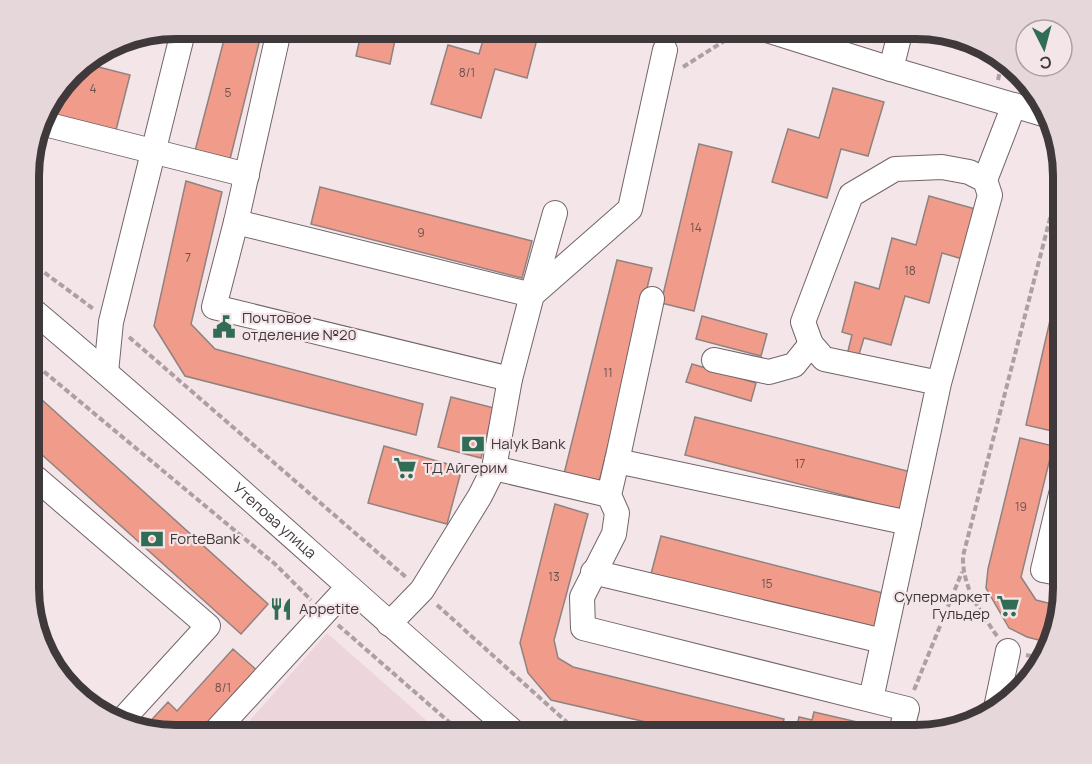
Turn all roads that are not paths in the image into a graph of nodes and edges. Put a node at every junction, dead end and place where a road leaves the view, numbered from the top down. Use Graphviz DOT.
graph roads {
  1 [pos="179,39"];
  2 [pos="277,39"];
  3 [pos="796,39"];
  4 [pos="898,39"];
  5 [pos="665,50"];
  6 [pos="891,69"];
  7 [pos="1014,105"];
  8 [pos="1037,112"];
  9 [pos="49,125"];
  10 [pos="152,153"];
  11 [pos="247,176"];
  12 [pos="986,180"];
  13 [pos="555,213"];
  14 [pos="236,222"];
  15 [pos="532,295"];
  16 [pos="652,299"];
  17 [pos="39,316"];
  18 [pos="811,344"];
  19 [pos="714,360"];
  20 [pos="106,372"];
  21 [pos="510,379"];
  22 [pos="939,383"];
  23 [pos="617,461"];
  24 [pos="494,468"];
  25 [pos="39,481"];
  26 [pos="609,495"];
  27 [pos="909,523"];
  28 [pos="1053,528"];
  29 [pos="593,572"];
  30 [pos="1053,572"];
  31 [pos="348,587"];
  32 [pos="389,624"];
  33 [pos="883,641"];
  34 [pos="1008,651"];
  35 [pos="998,697"];
  36 [pos="871,699"];
  37 [pos="126,715"];
  38 [pos="221,725"];
  39 [pos="505,725"];
  40 [pos="903,725"];
  1 -- 10 [label="street"];
  2 -- 11 [label="street"];
  3 -- 6 [label="street"];
  4 -- 6 [label="street"];
  5 -- 15 [label="street"];
  6 -- 7 [label="street"];
  7 -- 8 [label="street"];
  7 -- 12 [label="street"];
  9 -- 10 [label="street"];
  10 -- 11 [label="street"];
  10 -- 20 [label="street"];
  11 -- 14 [label="street"];
  12 -- 18 [label="street"];
  12 -- 22 [label="street"];
  13 -- 15 [label="street"];
  14 -- 15 [label="street"];
  14 -- 21 [label="street"];
  15 -- 21 [label="street"];
  16 -- 23 [label="street"];
  17 -- 20 [label="street, Утепова улица"];
  18 -- 19 [label="street"];
  18 -- 22 [label="street"];
  20 -- 31 [label="street, Утепова улица"];
  21 -- 24 [label="street"];
  22 -- 27 [label="street"];
  23 -- 26 [label="street"];
  23 -- 27 [label="street"];
  24 -- 26 [label="street"];
  24 -- 32 [label="street"];
  25 -- 37 [label="street"];
  26 -- 29 [label="street"];
  27 -- 33 [label="street"];
  28 -- 30 [label="street"];
  29 -- 33 [label="street"];
  29 -- 36 [label="street"];
  31 -- 32 [label="street, Утепова улица"];
  31 -- 38 [label="street"];
  32 -- 39 [label="street, Утепова улица"];
  33 -- 36 [label="street"];
  34 -- 35 [label="street"];
  36 -- 40 [label="street"];
}
